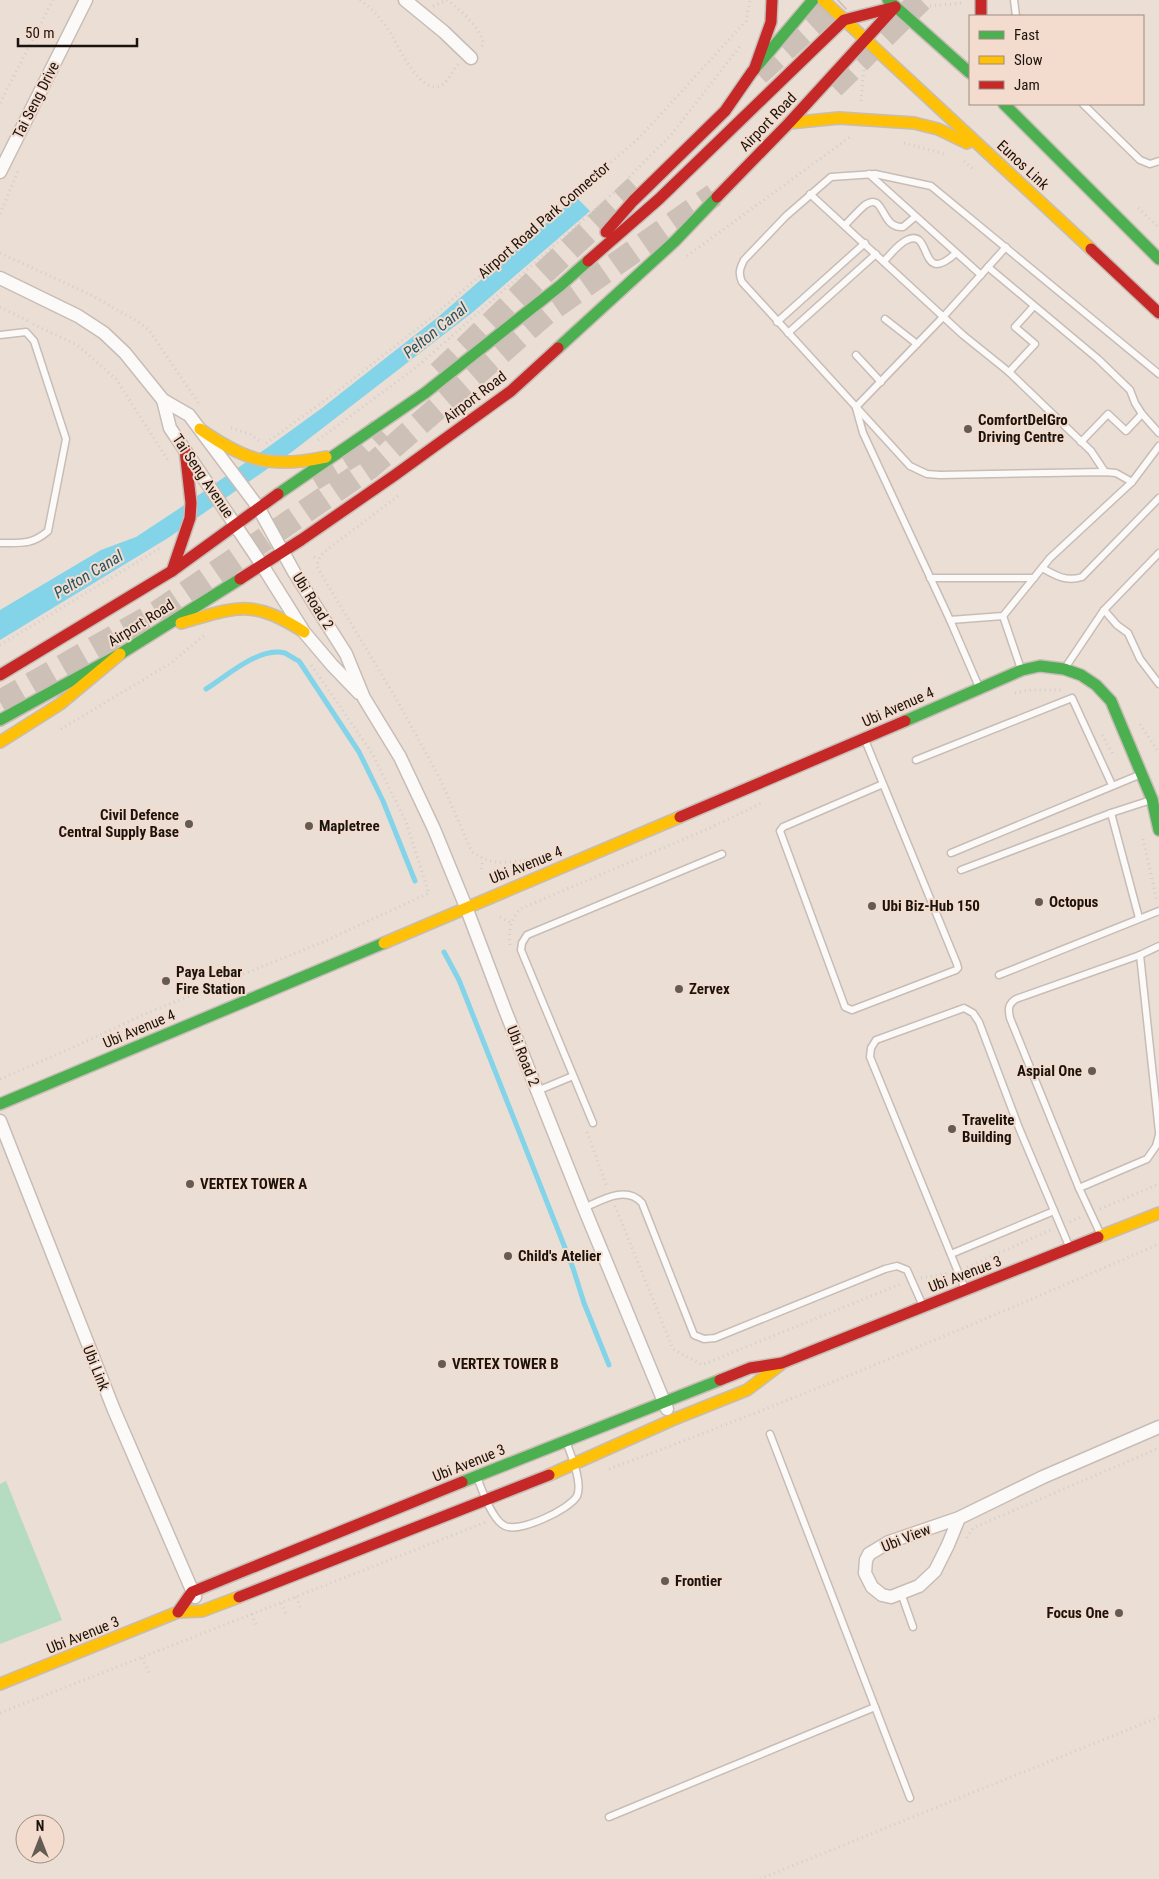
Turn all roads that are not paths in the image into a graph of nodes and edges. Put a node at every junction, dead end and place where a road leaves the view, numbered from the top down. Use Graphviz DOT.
graph roads {
  1 [pos="86,0"];
  2 [pos="405,0"];
  3 [pos="772,0"];
  4 [pos="813,0"];
  5 [pos="823,0"];
  6 [pos="981,0"];
  7 [pos="1014,0"];
  8 [pos="895,2"];
  9 [pos="981,15"];
  10 [pos="1016,15"];
  11 [pos="844,20"];
  12 [pos="866,39"];
  13 [pos="468,55"];
  14 [pos="754,70"];
  15 [pos="969,73"];
  16 [pos="1006,105"];
  17 [pos="1084,105"];
  18 [pos="789,123"];
  19 [pos="994,159"];
  20 [pos="1159,161"];
  21 [pos="0,172"];
  22 [pos="869,174"];
  23 [pos="810,194"];
  24 [pos="915,217"];
  25 [pos="845,225"];
  26 [pos="865,243"];
  27 [pos="1006,248"];
  28 [pos="956,253"];
  29 [pos="876,254"];
  30 [pos="1159,259"];
  31 [pos="884,261"];
  32 [pos="988,267"];
  33 [pos="981,275"];
  34 [pos="0,278"];
  35 [pos="561,285"];
  36 [pos="1034,306"];
  37 [pos="1159,313"];
  38 [pos="944,316"];
  39 [pos="885,319"];
  40 [pos="777,322"];
  41 [pos="788,333"];
  42 [pos="0,334"];
  43 [pos="917,344"];
  44 [pos="856,355"];
  45 [pos="1009,372"];
  46 [pos="1159,374"];
  47 [pos="881,382"];
  48 [pos="164,400"];
  49 [pos="856,407"];
  50 [pos="1142,414"];
  51 [pos="200,429"];
  52 [pos="1159,433"];
  53 [pos="1081,442"];
  54 [pos="1159,446"];
  55 [pos="185,450"];
  56 [pos="335,455"];
  57 [pos="1105,472"];
  58 [pos="1132,482"];
  59 [pos="1159,498"];
  60 [pos="258,507"];
  61 [pos="235,524"];
  62 [pos="0,543"];
  63 [pos="283,552"];
  64 [pos="1159,553"];
  65 [pos="262,565"];
  66 [pos="1042,568"];
  67 [pos="172,571"];
  68 [pos="930,578"];
  69 [pos="1034,578"];
  70 [pos="1104,610"];
  71 [pos="1003,616"];
  72 [pos="950,620"];
  73 [pos="160,629"];
  74 [pos="304,632"];
  75 [pos="120,654"];
  76 [pos="1064,669"];
  77 [pos="1022,670"];
  78 [pos="0,675"];
  79 [pos="1159,684"];
  80 [pos="979,687"];
  81 [pos="364,698"];
  82 [pos="0,720"];
  83 [pos="864,739"];
  84 [pos="0,742"];
  85 [pos="916,760"];
  86 [pos="1142,774"];
  87 [pos="883,784"];
  88 [pos="1112,785"];
  89 [pos="1152,799"];
  90 [pos="1111,813"];
  91 [pos="1159,830"];
  92 [pos="951,853"];
  93 [pos="722,854"];
  94 [pos="961,870"];
  95 [pos="466,907"];
  96 [pos="1159,911"];
  97 [pos="1140,918"];
  98 [pos="1159,946"];
  99 [pos="1140,955"];
  100 [pos="999,975"];
  101 [pos="573,1076"];
  102 [pos="537,1091"];
  103 [pos="0,1104"];
  104 [pos="0,1121"];
  105 [pos="592,1123"];
  106 [pos="1159,1133"];
  107 [pos="1079,1188"];
  108 [pos="584,1208"];
  109 [pos="1054,1211"];
  110 [pos="1159,1213"];
  111 [pos="1101,1235"];
  112 [pos="1070,1248"];
  113 [pos="951,1254"];
  114 [pos="966,1290"];
  115 [pos="923,1307"];
  116 [pos="782,1364"];
  117 [pos="664,1402"];
  118 [pos="672,1420"];
  119 [pos="1159,1427"];
  120 [pos="770,1434"];
  121 [pos="566,1442"];
  122 [pos="575,1465"];
  123 [pos="477,1476"];
  124 [pos="487,1501"];
  125 [pos="959,1518"];
  126 [pos="192,1592"];
  127 [pos="901,1593"];
  128 [pos="202,1611"];
  129 [pos="178,1612"];
  130 [pos="913,1627"];
  131 [pos="0,1684"];
  132 [pos="875,1707"];
  133 [pos="910,1798"];
  134 [pos="609,1817"];
  1 -- 21 [label="street, Tai Seng Drive"];
  2 -- 13 [label="street"];
  3 -- 14 [label="main road"];
  4 -- 14 [label="main road, Airport Road"];
  5 -- 11 [label="main road, Eunos Link"];
  6 -- 9 [label="main road"];
  7 -- 10 [label="lane"];
  8 -- 11 [label="main road, Airport Road"];
  8 -- 12 [label="main road, Airport Road"];
  8 -- 15 [label="main road"];
  11 -- 12 [label="main road, Eunos Link"];
  11 -- 35 [label="main road, Airport Road"];
  12 -- 18 [label="main road, Airport Road"];
  12 -- 19 [label="main road, Eunos Link"];
  14 -- 35 [label="main road, Airport Road"];
  16 -- 30 [label="main road, Eunos Link"];
  17 -- 20 [label="lane"];
  18 -- 19 [label="main road"];
  18 -- 63 [label="main road, Airport Road"];
  19 -- 37 [label="main road, Eunos Link"];
  22 -- 23 [label="lane"];
  22 -- 24 [label="lane"];
  22 -- 27 [label="lane"];
  23 -- 25 [label="lane"];
  23 -- 40 [label="lane"];
  24 -- 25 [label="lane"];
  24 -- 28 [label="lane"];
  25 -- 26 [label="lane"];
  26 -- 29 [label="lane"];
  26 -- 40 [label="lane"];
  27 -- 32 [label="lane"];
  27 -- 46 [label="lane"];
  28 -- 31 [label="lane"];
  28 -- 33 [label="lane"];
  29 -- 31 [label="lane"];
  29 -- 41 [label="lane"];
  31 -- 38 [label="lane"];
  32 -- 33 [label="lane"];
  32 -- 36 [label="lane"];
  33 -- 38 [label="lane"];
  34 -- 48 [label="street, Tai Seng Avenue"];
  35 -- 56 [label="main road, Airport Road"];
  36 -- 45 [label="lane"];
  36 -- 50 [label="lane"];
  38 -- 43 [label="lane"];
  38 -- 45 [label="lane"];
  39 -- 43 [label="lane"];
  40 -- 41 [label="lane"];
  41 -- 49 [label="lane"];
  42 -- 62 [label="lane"];
  43 -- 47 [label="lane"];
  44 -- 47 [label="lane"];
  45 -- 53 [label="lane"];
  47 -- 49 [label="lane"];
  48 -- 51 [label="street, Tai Seng Avenue"];
  48 -- 55 [label="street, Tai Seng Avenue"];
  49 -- 57 [label="lane"];
  49 -- 68 [label="lane"];
  50 -- 52 [label="lane"];
  50 -- 53 [label="lane"];
  51 -- 56 [label="main road"];
  51 -- 60 [label="street, Tai Seng Avenue"];
  53 -- 57 [label="lane"];
  54 -- 58 [label="lane"];
  55 -- 61 [label="street, Tai Seng Avenue"];
  55 -- 67 [label="main road"];
  56 -- 60 [label="main road, Airport Road"];
  57 -- 58 [label="lane"];
  58 -- 66 [label="lane"];
  59 -- 66 [label="lane"];
  60 -- 61 [label="main road, Airport Road"];
  60 -- 63 [label="street, Ubi Road 2"];
  61 -- 65 [label="street, Ubi Road 2"];
  61 -- 67 [label="main road, Airport Road"];
  63 -- 65 [label="main road, Airport Road"];
  63 -- 81 [label="street, Ubi Road 2"];
  64 -- 70 [label="lane"];
  65 -- 73 [label="main road, Airport Road"];
  65 -- 74 [label="street, Ubi Road 2"];
  66 -- 69 [label="lane"];
  67 -- 78 [label="main road, Airport Road"];
  68 -- 69 [label="lane"];
  68 -- 72 [label="lane"];
  69 -- 71 [label="lane"];
  70 -- 76 [label="lane"];
  70 -- 79 [label="lane"];
  71 -- 72 [label="lane"];
  71 -- 77 [label="lane"];
  72 -- 80 [label="lane"];
  73 -- 74 [label="main road"];
  73 -- 75 [label="main road, Airport Road"];
  74 -- 81 [label="street, Ubi Road 2"];
  75 -- 82 [label="main road, Airport Road"];
  75 -- 84 [label="main road"];
  76 -- 77 [label="main road, Ubi Avenue 4"];
  76 -- 86 [label="main road, Ubi Avenue 4"];
  77 -- 80 [label="main road, Ubi Avenue 4"];
  80 -- 83 [label="main road, Ubi Avenue 4"];
  81 -- 95 [label="street, Ubi Road 2"];
  83 -- 87 [label="lane"];
  83 -- 95 [label="main road, Ubi Avenue 4"];
  85 -- 88 [label="lane"];
  86 -- 88 [label="lane"];
  86 -- 89 [label="main road, Ubi Avenue 4"];
  87 -- 87 [label="lane"];
  88 -- 92 [label="lane"];
  89 -- 90 [label="lane"];
  89 -- 91 [label="main road, Ubi Avenue 4"];
  90 -- 94 [label="lane"];
  90 -- 97 [label="lane"];
  93 -- 101 [label="lane"];
  95 -- 102 [label="street, Ubi Road 2"];
  95 -- 103 [label="main road, Ubi Avenue 4"];
  96 -- 97 [label="lane"];
  97 -- 100 [label="lane"];
  98 -- 99 [label="lane"];
  99 -- 106 [label="lane"];
  99 -- 107 [label="lane"];
  101 -- 102 [label="lane"];
  101 -- 105 [label="lane"];
  102 -- 108 [label="street, Ubi Road 2"];
  104 -- 126 [label="street, Ubi Link"];
  106 -- 107 [label="lane"];
  107 -- 111 [label="lane"];
  108 -- 115 [label="lane"];
  108 -- 117 [label="street, Ubi Road 2"];
  109 -- 112 [label="lane"];
  109 -- 113 [label="lane"];
  109 -- 113 [label="lane"];
  110 -- 111 [label="main road, Ubi Avenue 3"];
  111 -- 112 [label="main road, Ubi Avenue 3"];
  112 -- 114 [label="main road, Ubi Avenue 3"];
  113 -- 114 [label="lane"];
  114 -- 115 [label="main road, Ubi Avenue 3"];
  115 -- 116 [label="main road, Ubi Avenue 3"];
  116 -- 117 [label="main road, Ubi Avenue 3"];
  116 -- 118 [label="main road, Ubi Avenue 3"];
  117 -- 118 [label="street, Ubi Road 2"];
  117 -- 121 [label="main road, Ubi Avenue 3"];
  118 -- 122 [label="main road, Ubi Avenue 3"];
  119 -- 125 [label="street, Ubi View"];
  120 -- 132 [label="lane"];
  121 -- 122 [label="lane"];
  121 -- 123 [label="main road, Ubi Avenue 3"];
  122 -- 124 [label="main road, Ubi Avenue 3"];
  122 -- 124 [label="lane"];
  123 -- 124 [label="lane"];
  123 -- 126 [label="main road, Ubi Avenue 3"];
  124 -- 128 [label="main road, Ubi Avenue 3"];
  125 -- 127 [label="street, Ubi View"];
  125 -- 127 [label="street, Ubi View"];
  126 -- 128 [label="street, Ubi Link"];
  126 -- 129 [label="main road"];
  127 -- 130 [label="lane"];
  128 -- 129 [label="main road, Ubi Avenue 3"];
  129 -- 131 [label="main road, Ubi Avenue 3"];
  132 -- 133 [label="lane"];
  132 -- 134 [label="lane"];
}
